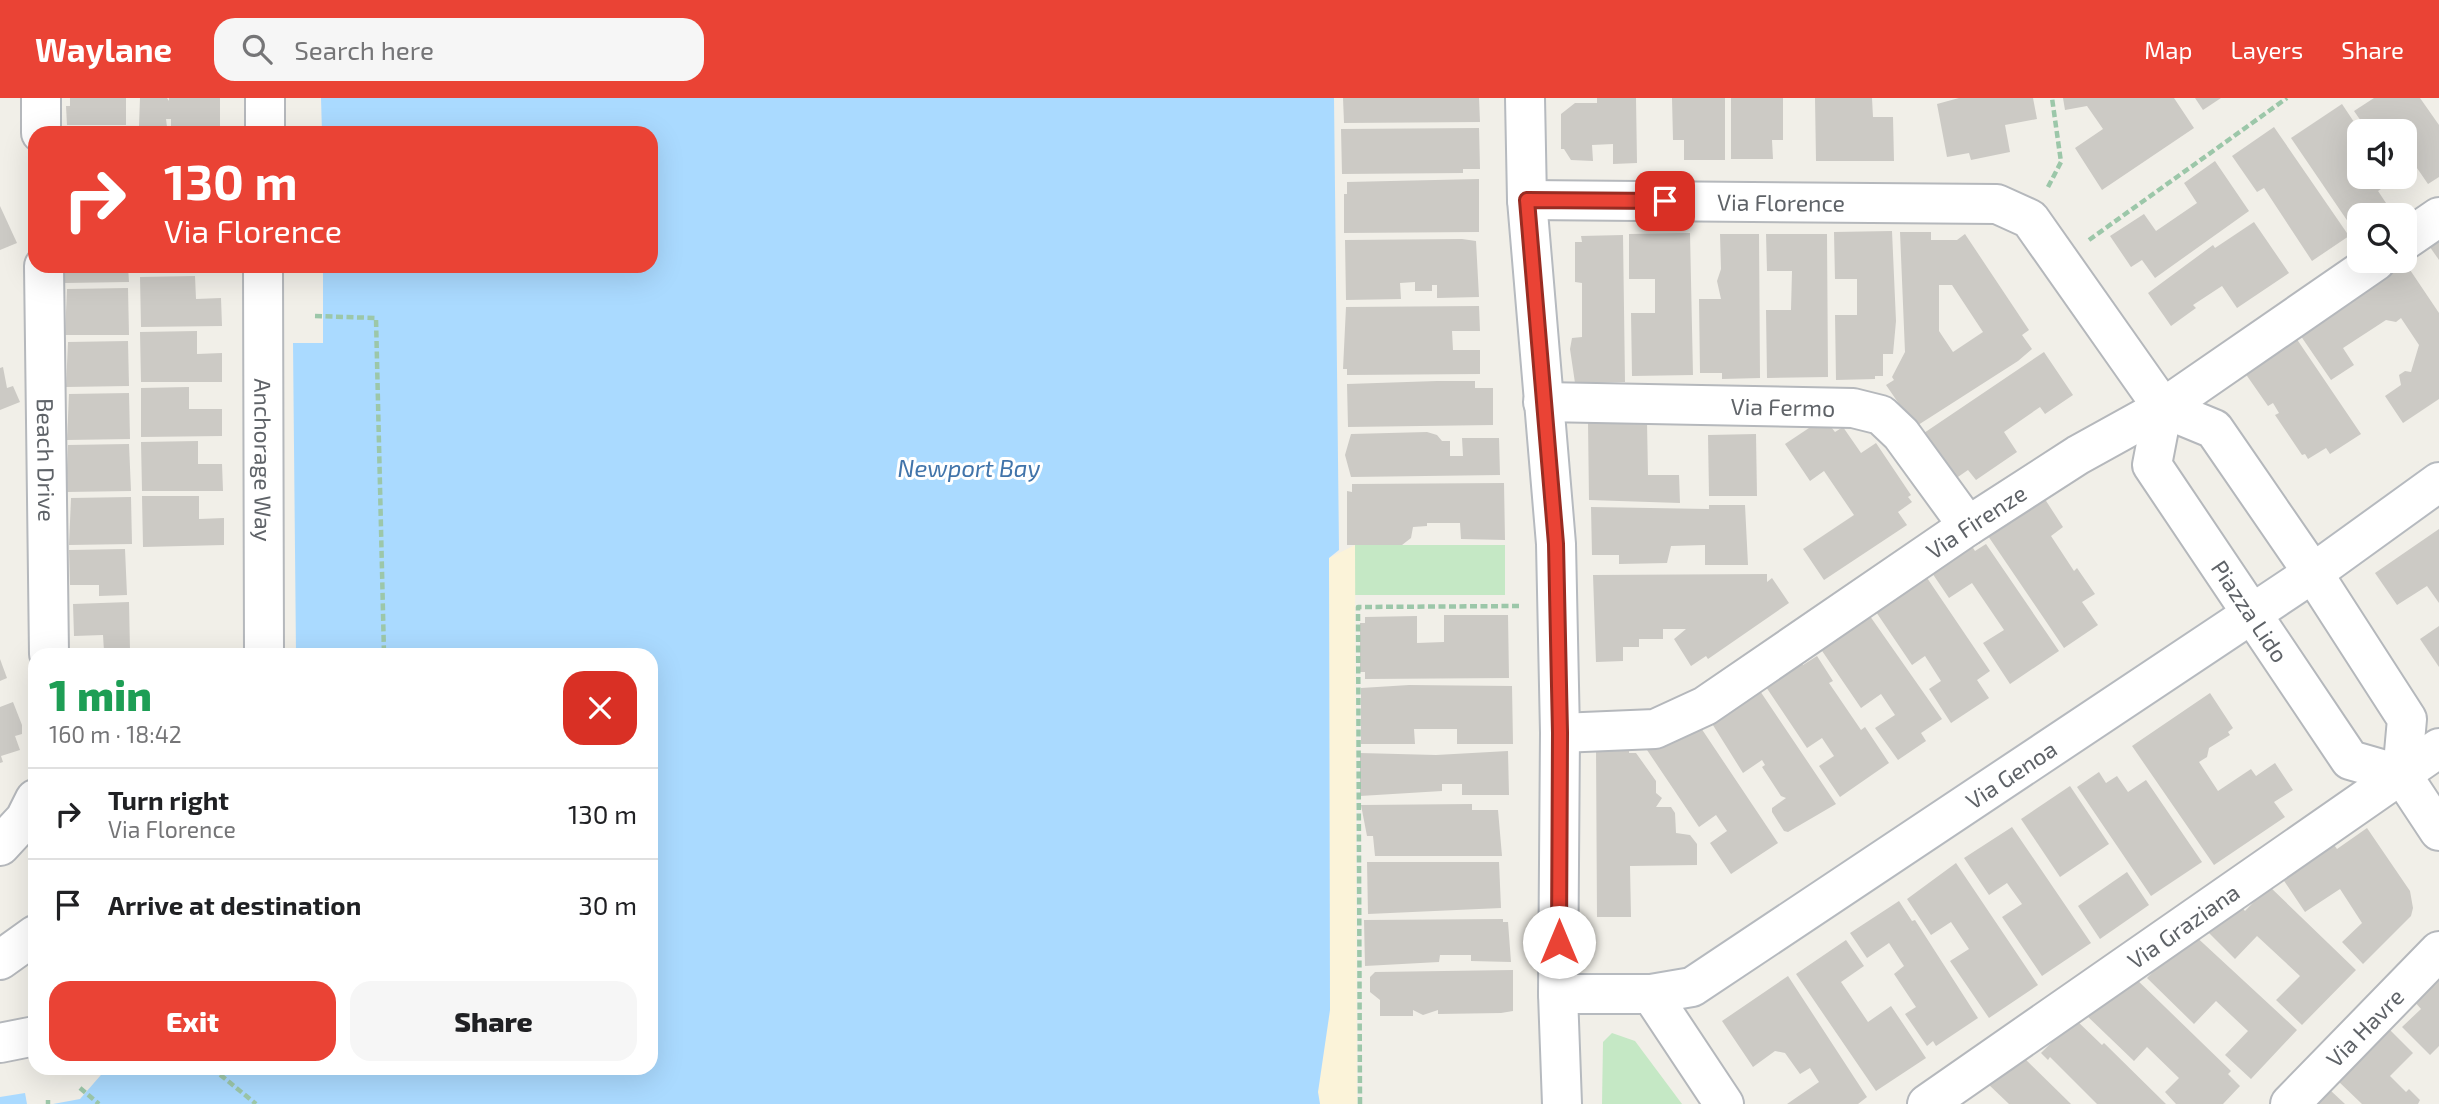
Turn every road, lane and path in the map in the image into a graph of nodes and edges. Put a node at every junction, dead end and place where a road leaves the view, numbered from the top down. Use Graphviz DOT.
graph roads {
  1 [pos="41,98"];
  2 [pos="265,98"];
  3 [pos="1525,98"];
  4 [pos="2052,98"];
  5 [pos="2287,98"];
  6 [pos="41,126"];
  7 [pos="265,126"];
  8 [pos="1527,200"];
  9 [pos="2439,217"];
  10 [pos="2030,219"];
  11 [pos="2417,232"];
  12 [pos="2061,260"];
  13 [pos="44,273"];
  14 [pos="263,273"];
  15 [pos="2359,273"];
  16 [pos="315,316"];
  17 [pos="1543,402"];
  18 [pos="2163,408"];
  19 [pos="2439,482"];
  20 [pos="1968,526"];
  21 [pos="2313,573"];
  22 [pos="1558,606"];
  23 [pos="2250,615"];
  24 [pos="49,648"];
  25 [pos="264,648"];
  26 [pos="384,648"];
  27 [pos="1560,733"];
  28 [pos="2439,748"];
  29 [pos="2402,775"];
  30 [pos="28,813"];
  31 [pos="2439,831"];
  32 [pos="0,846"];
  33 [pos="28,939"];
  34 [pos="2439,951"];
  35 [pos="0,960"];
  36 [pos="1558,993"];
  37 [pos="1651,994"];
  38 [pos="28,1038"];
  39 [pos="0,1044"];
  40 [pos="221,1075"];
  41 [pos="80,1088"];
  42 [pos="99,1104"];
  43 [pos="256,1104"];
  44 [pos="1360,1104"];
  45 [pos="1562,1104"];
  46 [pos="1724,1104"];
  47 [pos="1927,1104"];
  48 [pos="2290,1104"];
  1 -- 6 [label="street"];
  2 -- 7 [label="street"];
  3 -- 8 [label="street"];
  4 -- 10 [label="path"];
  5 -- 12 [label="path"];
  8 -- 10 [label="street, Via Florence"];
  8 -- 17 [label="street"];
  9 -- 11 [label="street"];
  10 -- 12 [label="street"];
  12 -- 18 [label="street"];
  13 -- 24 [label="street, Beach Drive"];
  14 -- 25 [label="street, Anchorage Way"];
  15 -- 18 [label="street, Via Firenze"];
  16 -- 26 [label="path"];
  17 -- 20 [label="street, Via Fermo"];
  17 -- 22 [label="street"];
  18 -- 20 [label="street, Via Firenze"];
  18 -- 21 [label="street"];
  18 -- 23 [label="street, Piazza Lido"];
  19 -- 21 [label="street, Via Genoa"];
  20 -- 27 [label="street, Via Firenze"];
  21 -- 23 [label="street, Via Genoa"];
  21 -- 29 [label="street"];
  22 -- 27 [label="street"];
  22 -- 44 [label="path"];
  23 -- 29 [label="street, Piazza Lido"];
  23 -- 37 [label="street, Via Genoa"];
  27 -- 36 [label="street"];
  28 -- 29 [label="street, Via Graziana"];
  29 -- 31 [label="street"];
  29 -- 47 [label="street, Via Graziana"];
  30 -- 32 [label="street"];
  33 -- 35 [label="street"];
  34 -- 48 [label="street, Via Havre"];
  36 -- 37 [label="street, Via Genoa"];
  36 -- 45 [label="street"];
  37 -- 46 [label="street"];
  38 -- 39 [label="street"];
  40 -- 43 [label="path"];
  41 -- 42 [label="path"];
}
